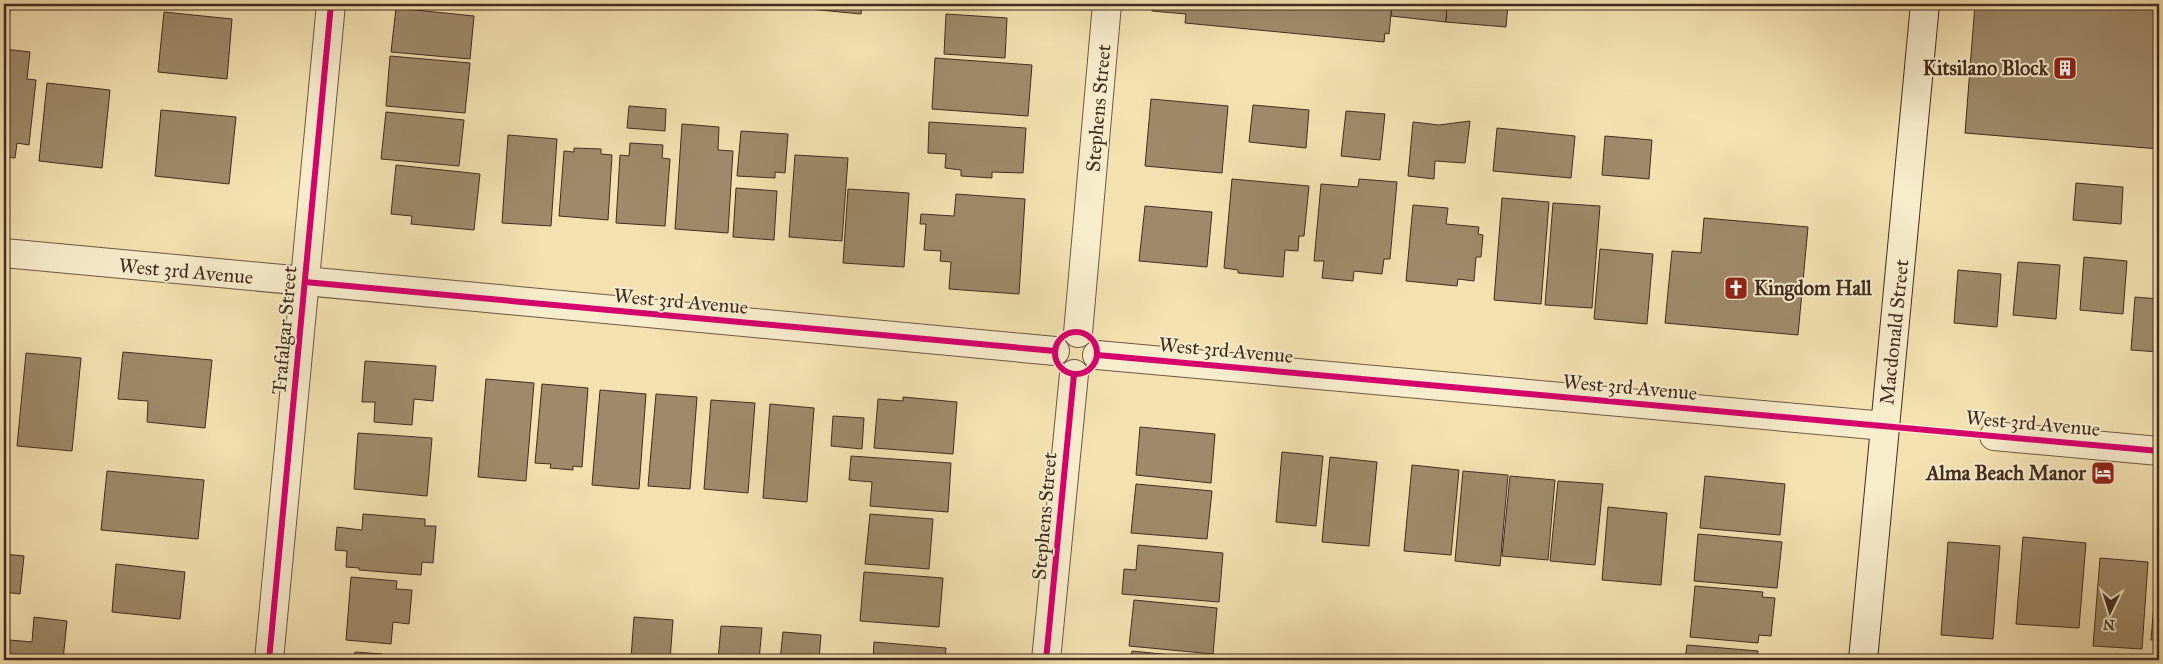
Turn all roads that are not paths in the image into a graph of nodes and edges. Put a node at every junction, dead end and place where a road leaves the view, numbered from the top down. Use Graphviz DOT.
graph roads {
  1 [pos="331,4"];
  2 [pos="1108,4"];
  3 [pos="1925,4"];
  4 [pos="4,253"];
  5 [pos="305,282"];
  6 [pos="1078,333"];
  7 [pos="1055,351"];
  8 [pos="1097,355"];
  9 [pos="1074,374"];
  10 [pos="1885,426"];
  11 [pos="1994,436"];
  12 [pos="2159,451"];
  13 [pos="269,660"];
  14 [pos="1046,660"];
  15 [pos="1863,660"];
  1 -- 5 [label="street, Trafalgar Street"];
  2 -- 6 [label="street, Stephens Street"];
  3 -- 10 [label="street, Macdonald Street"];
  4 -- 5 [label="street, West 3rd Avenue"];
  5 -- 7 [label="street, West 3rd Avenue"];
  5 -- 13 [label="street, Trafalgar Street"];
  6 -- 7 [label="street"];
  6 -- 8 [label="street"];
  7 -- 9 [label="street"];
  8 -- 9 [label="street"];
  8 -- 10 [label="street, West 3rd Avenue"];
  9 -- 14 [label="street, Stephens Street"];
  10 -- 15 [label="street, Macdonald Street"];
  11 -- 12 [label="street, West 3rd Avenue"];
}
